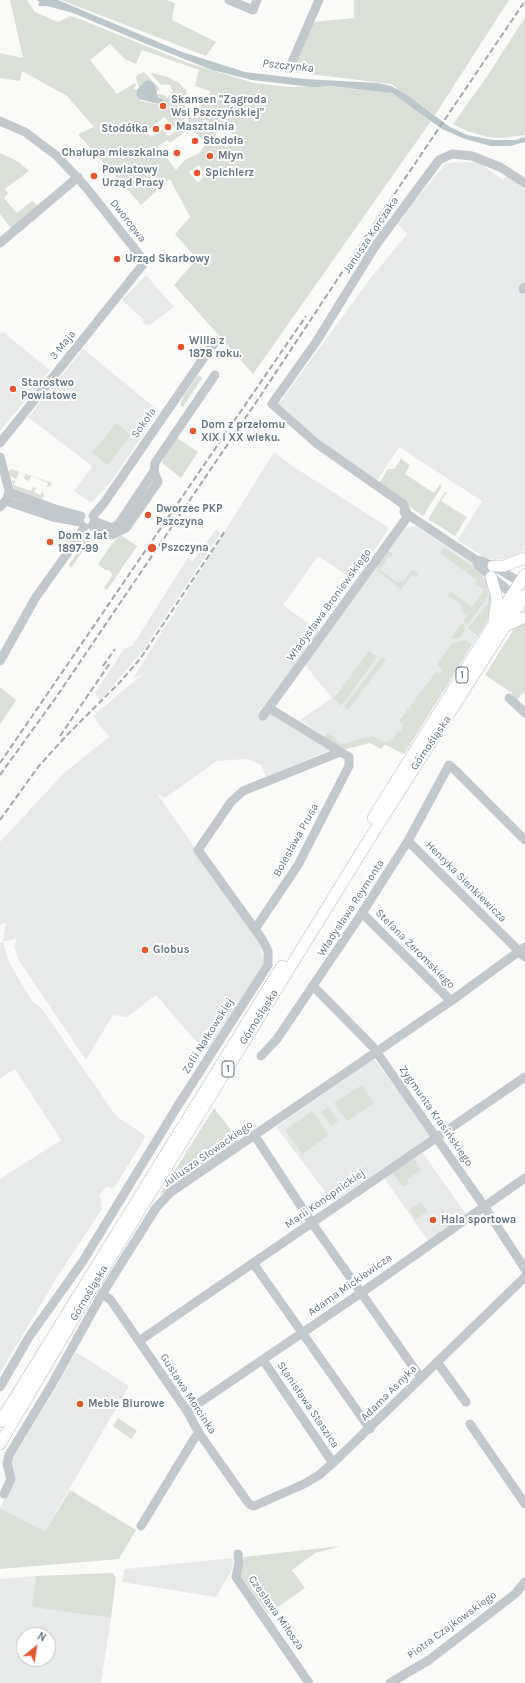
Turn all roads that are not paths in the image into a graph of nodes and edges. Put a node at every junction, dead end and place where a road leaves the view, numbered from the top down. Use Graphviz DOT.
graph roads {
  1 [pos="229,0"];
  2 [pos="257,0"];
  3 [pos="319,0"];
  4 [pos="289,69"];
  5 [pos="0,121"];
  6 [pos="78,177"];
  7 [pos="525,183"];
  8 [pos="0,243"];
  9 [pos="145,262"];
  10 [pos="214,344"];
  11 [pos="215,375"];
  12 [pos="0,443"];
  13 [pos="0,457"];
  14 [pos="9,492"];
  15 [pos="3,504"];
  16 [pos="406,514"];
  17 [pos="87,521"];
  18 [pos="525,558"];
  19 [pos="492,571"];
  20 [pos="523,581"];
  21 [pos="521,598"];
  22 [pos="525,617"];
  23 [pos="493,626"];
  24 [pos="506,626"];
  25 [pos="0,661"];
  26 [pos="509,698"];
  27 [pos="269,708"];
  28 [pos="525,713"];
  29 [pos="263,716"];
  30 [pos="340,752"];
  31 [pos="525,840"];
  32 [pos="408,841"];
  33 [pos="362,914"];
  34 [pos="255,929"];
  35 [pos="523,952"];
  36 [pos="314,987"];
  37 [pos="451,1001"];
  38 [pos="376,1051"];
  39 [pos="260,1056"];
  40 [pos="525,1077"];
  41 [pos="255,1136"];
  42 [pos="436,1136"];
  43 [pos="525,1178"];
  44 [pos="484,1206"];
  45 [pos="113,1212"];
  46 [pos="125,1220"];
  47 [pos="312,1223"];
  48 [pos="253,1263"];
  49 [pos="525,1269"];
  50 [pos="525,1277"];
  51 [pos="361,1293"];
  52 [pos="102,1294"];
  53 [pos="302,1333"];
  54 [pos="139,1341"];
  55 [pos="263,1360"];
  56 [pos="437,1362"];
  57 [pos="421,1378"];
  58 [pos="0,1387"];
  59 [pos="466,1402"];
  60 [pos="188,1411"];
  61 [pos="0,1422"];
  62 [pos="470,1424"];
  63 [pos="370,1429"];
  64 [pos="199,1433"];
  65 [pos="0,1444"];
  66 [pos="333,1463"];
  67 [pos="1,1492"];
  68 [pos="525,1504"];
  69 [pos="254,1506"];
  70 [pos="141,1526"];
  71 [pos="238,1554"];
  72 [pos="525,1582"];
  73 [pos="309,1683"];
  74 [pos="390,1683"];
  1 -- 2 [label="street"];
  3 -- 4 [label="street"];
  5 -- 6 [label="street, Dworcowa"];
  6 -- 8 [label="street"];
  6 -- 9 [label="street, Dworcowa"];
  7 -- 16 [label="street, Janusza Korczaka"];
  9 -- 12 [label="street, 3 Maja"];
  10 -- 17 [label="street, Sokoła"];
  11 -- 17 [label="street"];
  13 -- 14 [label="street"];
  14 -- 15 [label="street"];
  14 -- 17 [label="street"];
  15 -- 17 [label="street"];
  16 -- 19 [label="street"];
  16 -- 27 [label="street, Władysława Broniewskiego"];
  17 -- 25 [label="street, Sokoła"];
  18 -- 19 [label="main road"];
  19 -- 20 [label="street"];
  19 -- 21 [label="street"];
  19 -- 23 [label="main road"];
  20 -- 21 [label="main road, Górnośląska / 1"];
  21 -- 23 [label="main road, Górnośląska / 1"];
  21 -- 24 [label="main road, Górnośląska / 1"];
  22 -- 24 [label="main road"];
  23 -- 46 [label="main road, Górnośląska / 1"];
  24 -- 65 [label="main road, Górnośląska / 1"];
  26 -- 28 [label="street"];
  27 -- 29 [label="street, Władysława Broniewskiego"];
  27 -- 30 [label="street"];
  30 -- 34 [label="street, Bolesława Prusa"];
  30 -- 34 [label="street, Zofii Nałkowskiej"];
  31 -- 32 [label="street, Władysława Reymonta"];
  32 -- 33 [label="street, Władysława Reymonta"];
  32 -- 35 [label="street, Henryka Sienkiewicza"];
  33 -- 36 [label="street, Władysława Reymonta"];
  33 -- 37 [label="street, Stefana Żeromskiego"];
  34 -- 45 [label="street, Zofii Nałkowskiej"];
  35 -- 37 [label="street, Juliusza Słowackiego"];
  36 -- 38 [label="street, Zygmunta Krasińskiego"];
  36 -- 39 [label="street, Władysława Reymonta"];
  37 -- 38 [label="street, Juliusza Słowackiego"];
  38 -- 41 [label="street, Juliusza Słowackiego"];
  38 -- 42 [label="street, Zygmunta Krasińskiego"];
  40 -- 42 [label="street, Marii Konopnickiej"];
  41 -- 47 [label="street"];
  41 -- 52 [label="street, Juliusza Słowackiego"];
  42 -- 44 [label="street, Zygmunta Krasińskiego"];
  42 -- 47 [label="street, Marii Konopnickiej"];
  43 -- 44 [label="street, Adama Mickiewicza"];
  44 -- 49 [label="street, Zygmunta Krasińskiego"];
  44 -- 51 [label="street, Adama Mickiewicza"];
  45 -- 46 [label="street"];
  45 -- 58 [label="street, Zofii Nałkowskiej"];
  46 -- 61 [label="main road, Górnośląska / 1"];
  47 -- 48 [label="street, Marii Konopnickiej"];
  47 -- 51 [label="street"];
  48 -- 53 [label="street"];
  48 -- 54 [label="street, Marii Konopnickiej"];
  50 -- 56 [label="street, Adama Asnyka"];
  51 -- 53 [label="street, Adama Mickiewicza"];
  51 -- 57 [label="street"];
  52 -- 54 [label="street, Gustawa Morcinka"];
  52 -- 67 [label="street, Juliusza Słowackiego"];
  53 -- 55 [label="street, Adama Mickiewicza"];
  53 -- 63 [label="street"];
  54 -- 60 [label="street, Gustawa Morcinka"];
  55 -- 60 [label="street, Adama Mickiewicza"];
  55 -- 66 [label="street, Stanisława Staszica"];
  56 -- 57 [label="street, Adama Asnyka"];
  56 -- 59 [label="street"];
  57 -- 63 [label="street, Adama Asnyka"];
  60 -- 64 [label="street, Gustawa Morcinka"];
  62 -- 68 [label="street"];
  63 -- 66 [label="street, Adama Asnyka"];
  64 -- 69 [label="street, Gustawa Morcinka"];
  64 -- 70 [label="street"];
  66 -- 69 [label="street, Adama Asnyka"];
  71 -- 73 [label="street, Czesława Miłosza"];
  72 -- 74 [label="street, Piotra Czajkowskiego"];
}
